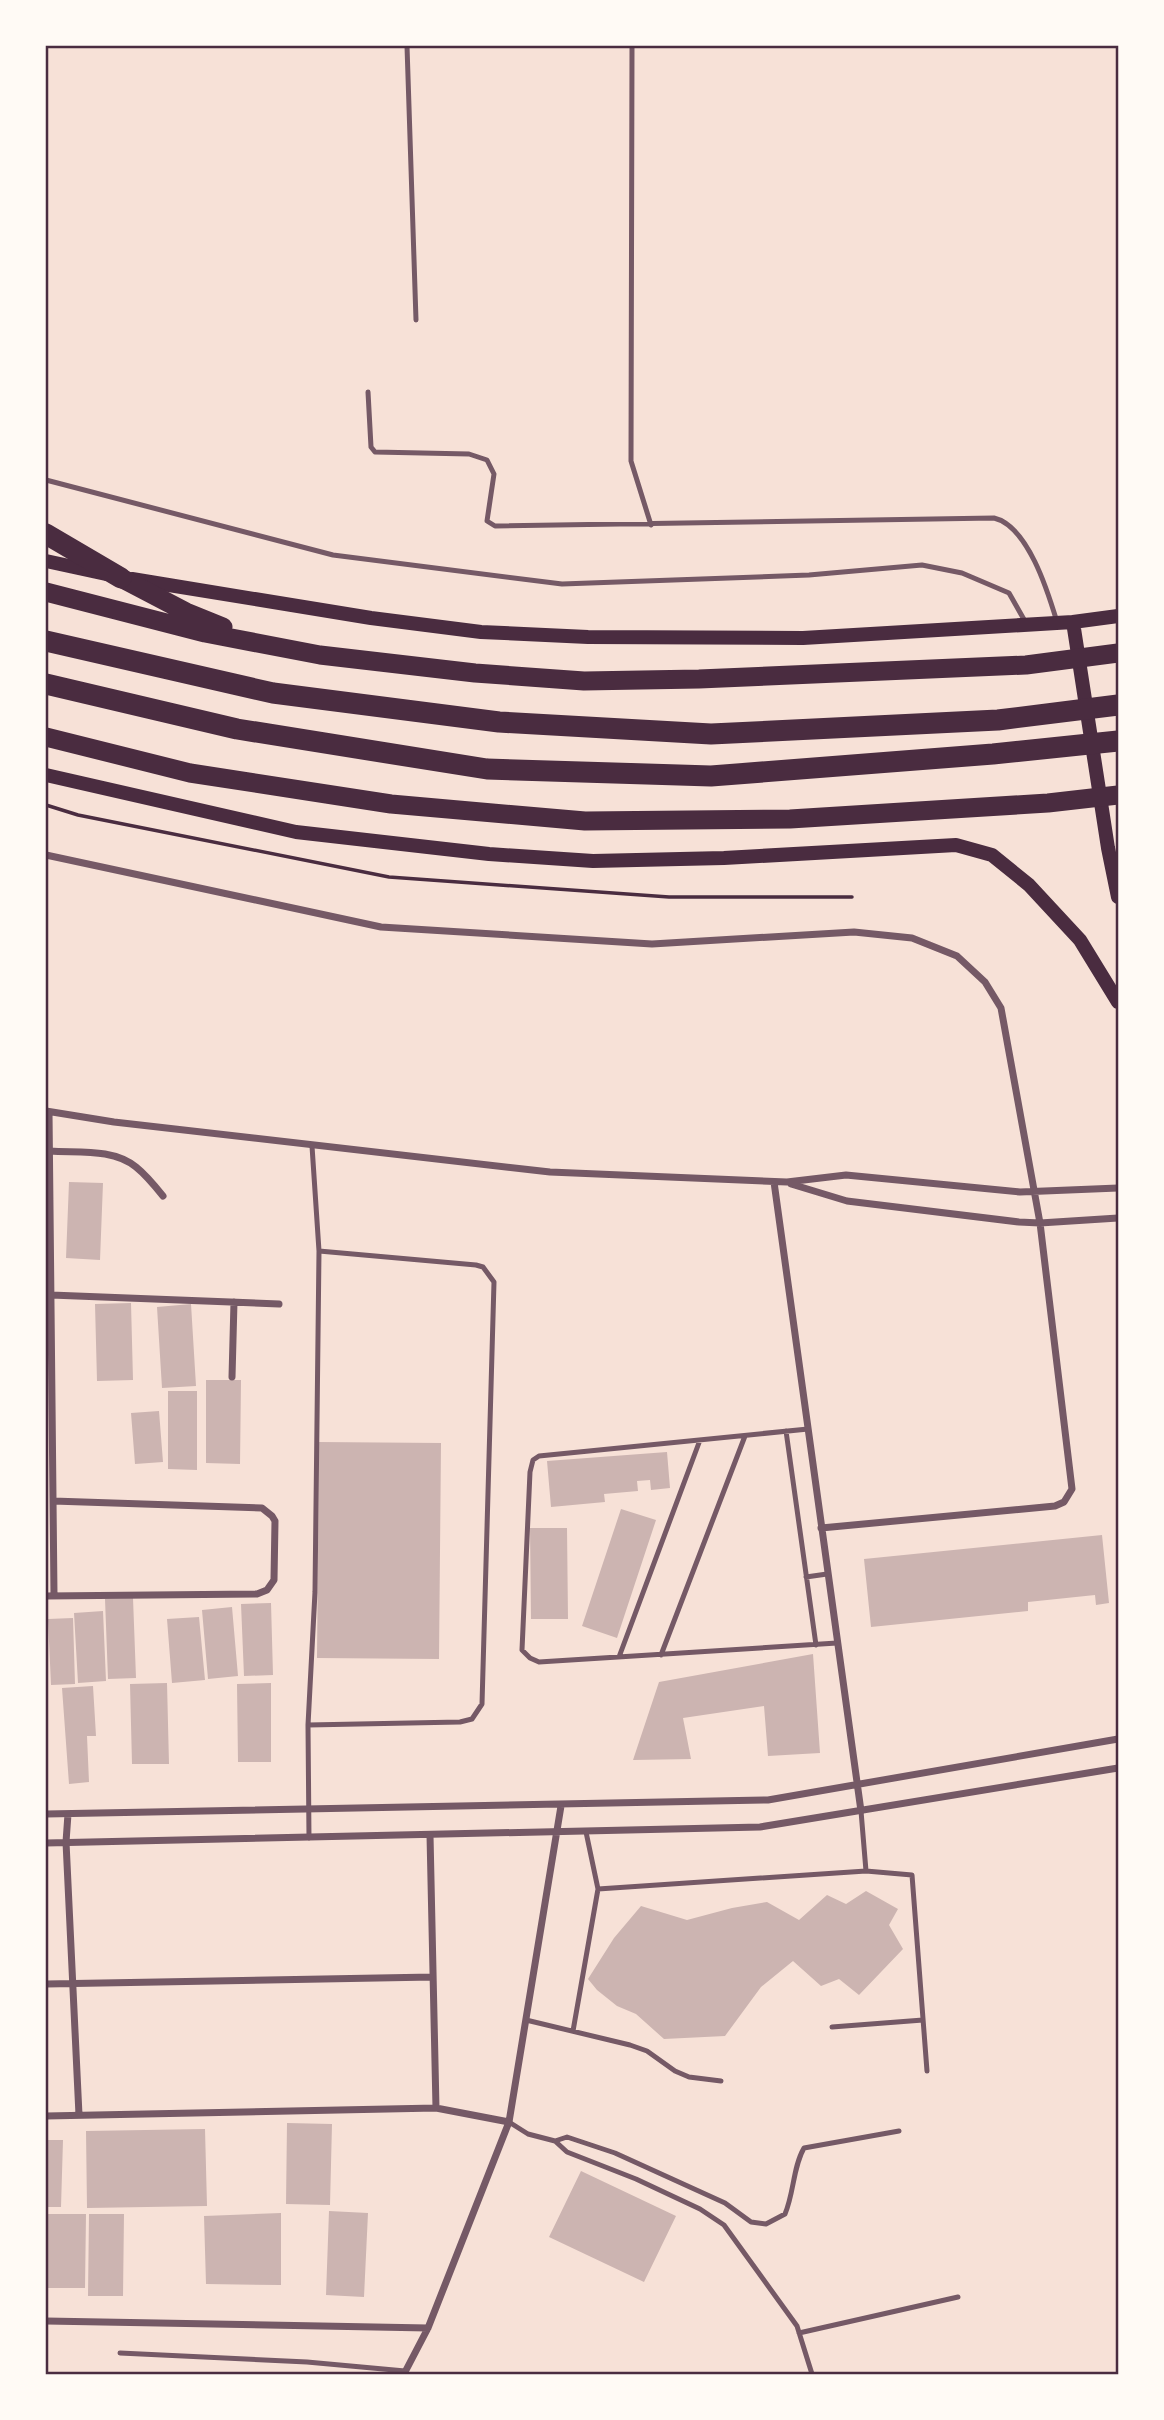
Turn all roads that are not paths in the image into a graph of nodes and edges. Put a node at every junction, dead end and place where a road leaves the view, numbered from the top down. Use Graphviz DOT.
graph roads {
  1 [pos="407,46"];
  2 [pos="632,46"];
  3 [pos="416,320"];
  4 [pos="369,392"];
  5 [pos="46,480"];
  6 [pos="651,525"];
  7 [pos="46,534"];
  8 [pos="46,561"];
  9 [pos="121,578"];
  10 [pos="46,592"];
  11 [pos="1118,615"];
  12 [pos="1057,622"];
  13 [pos="1073,622"];
  14 [pos="1026,623"];
  15 [pos="46,641"];
  16 [pos="270,645"];
  17 [pos="1118,653"];
  18 [pos="46,684"];
  19 [pos="1118,705"];
  20 [pos="46,737"];
  21 [pos="1118,741"];
  22 [pos="46,775"];
  23 [pos="1118,795"];
  24 [pos="46,855"];
  25 [pos="1118,897"];
  26 [pos="1118,1002"];
  27 [pos="47,1111"];
  28 [pos="312,1146"];
  29 [pos="50,1151"];
  30 [pos="774,1182"];
  31 [pos="786,1182"];
  32 [pos="1118,1188"];
  33 [pos="1035,1191"];
  34 [pos="163,1196"];
  35 [pos="1118,1218"];
  36 [pos="48,1223"];
  37 [pos="1040,1223"];
  38 [pos="319,1251"];
  39 [pos="51,1295"];
  40 [pos="234,1302"];
  41 [pos="279,1304"];
  42 [pos="232,1377"];
  43 [pos="808,1429"];
  44 [pos="786,1431"];
  45 [pos="745,1436"];
  46 [pos="700,1440"];
  47 [pos="53,1501"];
  48 [pos="821,1528"];
  49 [pos="827,1574"];
  50 [pos="806,1577"];
  51 [pos="50,1596"];
  52 [pos="837,1643"];
  53 [pos="816,1645"];
  54 [pos="661,1655"];
  55 [pos="619,1657"];
  56 [pos="309,1725"];
  57 [pos="1118,1733"];
  58 [pos="1114,1739"];
  59 [pos="1118,1770"];
  60 [pos="857,1784"];
  61 [pos="561,1805"];
  62 [pos="309,1808"];
  63 [pos="860,1811"];
  64 [pos="68,1814"];
  65 [pos="46,1815"];
  66 [pos="586,1832"];
  67 [pos="556,1833"];
  68 [pos="430,1836"];
  69 [pos="309,1838"];
  70 [pos="66,1842"];
  71 [pos="46,1843"];
  72 [pos="866,1871"];
  73 [pos="598,1889"];
  74 [pos="433,1977"];
  75 [pos="73,1983"];
  76 [pos="46,1984"];
  77 [pos="526,2020"];
  78 [pos="923,2020"];
  79 [pos="832,2026"];
  80 [pos="573,2031"];
  81 [pos="927,2071"];
  82 [pos="721,2081"];
  83 [pos="436,2108"];
  84 [pos="79,2115"];
  85 [pos="46,2116"];
  86 [pos="509,2122"];
  87 [pos="899,2131"];
  88 [pos="555,2141"];
  89 [pos="958,2297"];
  90 [pos="46,2321"];
  91 [pos="428,2328"];
  92 [pos="799,2333"];
  93 [pos="120,2353"];
  94 [pos="404,2373"];
  95 [pos="813,2375"];
  1 -- 3 [label="lane"];
  2 -- 6 [label="lane"];
  4 -- 6 [label="lane"];
  5 -- 14 [label="lane"];
  6 -- 12 [label="lane"];
  7 -- 9 [label="highway"];
  8 -- 9 [label="main road"];
  9 -- 14 [label="main road"];
  9 -- 16 [label="highway"];
  10 -- 16 [label="highway"];
  11 -- 13 [label="main road"];
  12 -- 13 [label="main road"];
  12 -- 14 [label="main road"];
  13 -- 25 [label="main road"];
  15 -- 19 [label="highway"];
  16 -- 17 [label="highway"];
  18 -- 21 [label="highway"];
  20 -- 23 [label="highway"];
  22 -- 26 [label="main road"];
  24 -- 33 [label="street"];
  27 -- 28 [label="street"];
  27 -- 29 [label="street"];
  28 -- 30 [label="street"];
  28 -- 38 [label="lane"];
  29 -- 34 [label="street"];
  29 -- 36 [label="street"];
  30 -- 31 [label="street"];
  30 -- 43 [label="street"];
  31 -- 33 [label="street"];
  31 -- 37 [label="street"];
  32 -- 33 [label="street"];
  33 -- 37 [label="street"];
  35 -- 37 [label="street"];
  36 -- 39 [label="street"];
  37 -- 48 [label="street"];
  38 -- 56 [label="lane"];
  38 -- 56 [label="lane"];
  39 -- 40 [label="street"];
  39 -- 47 [label="street"];
  40 -- 41 [label="street"];
  40 -- 42 [label="street"];
  43 -- 44 [label="lane"];
  43 -- 48 [label="street"];
  44 -- 45 [label="lane"];
  44 -- 50 [label="lane"];
  45 -- 46 [label="lane"];
  45 -- 54 [label="lane"];
  46 -- 55 [label="lane"];
  46 -- 55 [label="lane"];
  47 -- 51 [label="street"];
  47 -- 51 [label="street"];
  48 -- 49 [label="street"];
  49 -- 50 [label="lane"];
  49 -- 52 [label="street"];
  50 -- 53 [label="lane"];
  52 -- 53 [label="lane"];
  52 -- 60 [label="street"];
  53 -- 54 [label="lane"];
  54 -- 55 [label="lane"];
  56 -- 62 [label="lane"];
  57 -- 58 [label="street"];
  58 -- 60 [label="street"];
  59 -- 63 [label="street"];
  60 -- 61 [label="street"];
  60 -- 63 [label="street"];
  61 -- 62 [label="street"];
  61 -- 67 [label="street"];
  62 -- 64 [label="street"];
  62 -- 69 [label="lane"];
  63 -- 66 [label="street"];
  63 -- 72 [label="lane"];
  64 -- 65 [label="street"];
  64 -- 70 [label="street"];
  66 -- 67 [label="street"];
  66 -- 73 [label="lane"];
  67 -- 68 [label="street"];
  67 -- 77 [label="street"];
  68 -- 69 [label="street"];
  68 -- 74 [label="street"];
  69 -- 70 [label="street"];
  70 -- 71 [label="street"];
  70 -- 75 [label="street"];
  72 -- 73 [label="lane"];
  72 -- 78 [label="lane"];
  73 -- 80 [label="lane"];
  74 -- 75 [label="street"];
  74 -- 83 [label="street"];
  75 -- 76 [label="street"];
  75 -- 84 [label="street"];
  77 -- 80 [label="lane"];
  77 -- 86 [label="street"];
  78 -- 79 [label="lane"];
  78 -- 81 [label="lane"];
  80 -- 82 [label="lane"];
  83 -- 84 [label="street"];
  83 -- 86 [label="street"];
  84 -- 85 [label="street"];
  86 -- 88 [label="lane"];
  86 -- 91 [label="street"];
  87 -- 88 [label="lane"];
  88 -- 92 [label="lane"];
  89 -- 92 [label="lane"];
  90 -- 91 [label="street"];
  91 -- 94 [label="street"];
  92 -- 95 [label="lane"];
  93 -- 94 [label="lane"];
}
